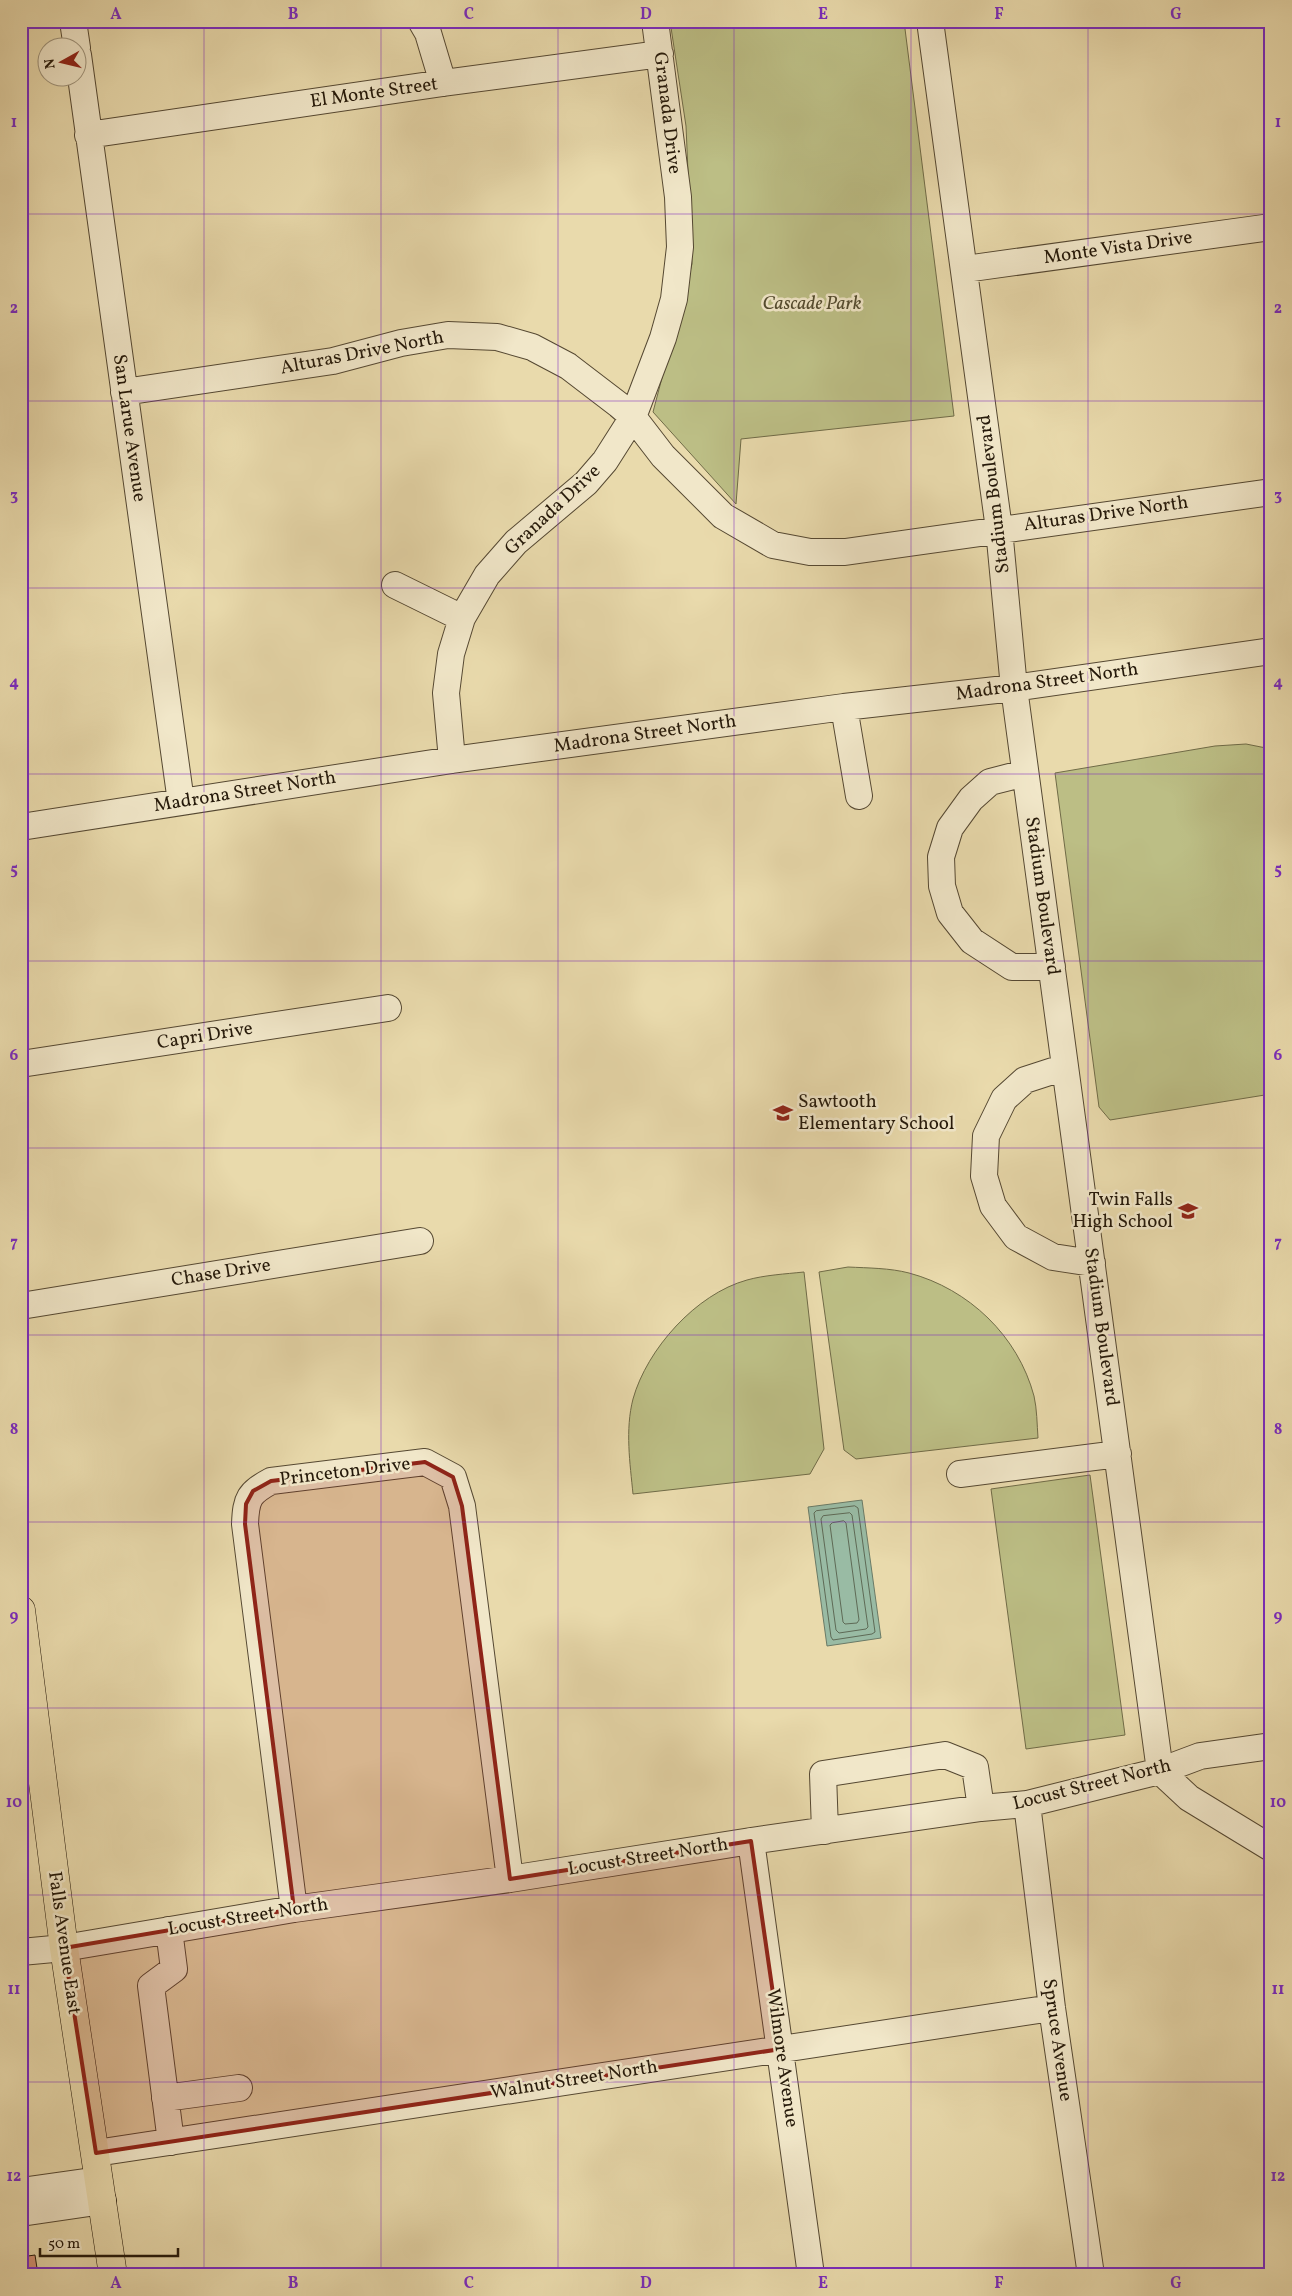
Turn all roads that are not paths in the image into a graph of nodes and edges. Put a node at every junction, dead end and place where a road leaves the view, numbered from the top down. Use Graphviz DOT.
graph roads {
  1 [pos="73,21"];
  2 [pos="422,21"];
  3 [pos="656,21"];
  4 [pos="930,21"];
  5 [pos="76,38"];
  6 [pos="660,54"];
  7 [pos="443,83"];
  8 [pos="82,88"];
  9 [pos="88,134"];
  10 [pos="1271,227"];
  11 [pos="965,269"];
  12 [pos="124,392"];
  13 [pos="633,417"];
  14 [pos="1271,492"];
  15 [pos="999,529"];
  16 [pos="395,585"];
  17 [pos="462,618"];
  18 [pos="1271,651"];
  19 [pos="1014,688"];
  20 [pos="844,707"];
  21 [pos="452,760"];
  22 [pos="1025,773"];
  23 [pos="858,796"];
  24 [pos="181,802"];
  25 [pos="21,827"];
  26 [pos="1052,967"];
  27 [pos="388,1008"];
  28 [pos="21,1064"];
  29 [pos="1065,1066"];
  30 [pos="420,1240"];
  31 [pos="1092,1262"];
  32 [pos="21,1306"];
  33 [pos="1118,1454"];
  34 [pos="960,1474"];
  35 [pos="21,1610"];
  36 [pos="1271,1746"];
  37 [pos="1160,1770"];
  38 [pos="1027,1804"];
  39 [pos="981,1808"];
  40 [pos="825,1831"];
  41 [pos="751,1841"];
  42 [pos="1271,1848"];
  43 [pos="510,1879"];
  44 [pos="294,1909"];
  45 [pos="169,1930"];
  46 [pos="64,1948"];
  47 [pos="21,1952"];
  48 [pos="1052,2008"];
  49 [pos="781,2049"];
  50 [pos="239,2088"];
  51 [pos="165,2098"];
  52 [pos="170,2142"];
  53 [pos="96,2153"];
  54 [pos="101,2190"];
  55 [pos="21,2191"];
  56 [pos="21,2213"];
  57 [pos="113,2275"];
  58 [pos="811,2275"];
  59 [pos="1091,2275"];
  1 -- 5 [label="street"];
  2 -- 7 [label="street"];
  3 -- 6 [label="street, Granada Drive"];
  4 -- 11 [label="street, Stadium Boulevard"];
  6 -- 7 [label="street, El Monte Street"];
  6 -- 13 [label="street, Granada Drive"];
  7 -- 9 [label="street, El Monte Street"];
  8 -- 9 [label="street, San Larue Avenue"];
  9 -- 12 [label="street, San Larue Avenue"];
  10 -- 11 [label="street, Monte Vista Drive"];
  11 -- 15 [label="street, Stadium Boulevard"];
  12 -- 13 [label="street, Alturas Drive North"];
  12 -- 24 [label="street, San Larue Avenue"];
  13 -- 15 [label="street, Alturas Drive North"];
  13 -- 17 [label="street, Granada Drive"];
  14 -- 15 [label="street, Alturas Drive North"];
  15 -- 19 [label="street, Stadium Boulevard"];
  16 -- 17 [label="street"];
  17 -- 21 [label="street, Granada Drive"];
  18 -- 19 [label="street, Madrona Street North"];
  19 -- 20 [label="street, Madrona Street North"];
  19 -- 22 [label="street, Stadium Boulevard"];
  20 -- 21 [label="street, Madrona Street North"];
  20 -- 23 [label="street"];
  21 -- 24 [label="street, Madrona Street North"];
  22 -- 26 [label="street, Stadium Boulevard"];
  22 -- 26 [label="street"];
  24 -- 25 [label="street, Madrona Street North"];
  26 -- 29 [label="street, Stadium Boulevard"];
  27 -- 28 [label="street, Capri Drive"];
  29 -- 31 [label="street, Stadium Boulevard"];
  29 -- 31 [label="street"];
  30 -- 32 [label="street, Chase Drive"];
  31 -- 33 [label="street, Stadium Boulevard"];
  33 -- 34 [label="street"];
  33 -- 37 [label="street, Stadium Boulevard"];
  35 -- 46 [label="main road, Falls Avenue East"];
  36 -- 37 [label="street, Locust Street North"];
  37 -- 38 [label="street, Locust Street North"];
  37 -- 42 [label="street"];
  38 -- 39 [label="street, Locust Street North"];
  38 -- 48 [label="street, Spruce Avenue"];
  39 -- 40 [label="street, Locust Street North"];
  39 -- 40 [label="street"];
  40 -- 41 [label="street, Locust Street North"];
  41 -- 43 [label="street, Locust Street North"];
  41 -- 49 [label="street, Wilmore Avenue"];
  43 -- 44 [label="street, Locust Street North"];
  43 -- 44 [label="street, Princeton Drive"];
  44 -- 45 [label="street, Locust Street North"];
  45 -- 46 [label="street, Locust Street North"];
  45 -- 51 [label="street"];
  46 -- 47 [label="street, Locust Street North"];
  46 -- 53 [label="main road, Falls Avenue East"];
  48 -- 49 [label="street, Walnut Street North"];
  48 -- 59 [label="street, Spruce Avenue"];
  49 -- 52 [label="street, Walnut Street North"];
  49 -- 58 [label="street, Wilmore Avenue"];
  50 -- 51 [label="street"];
  51 -- 52 [label="street"];
  52 -- 53 [label="street, Walnut Street North"];
  53 -- 54 [label="main road, Falls Avenue East"];
  54 -- 55 [label="street"];
  54 -- 56 [label="street"];
  54 -- 57 [label="main road, Falls Avenue East"];
}
